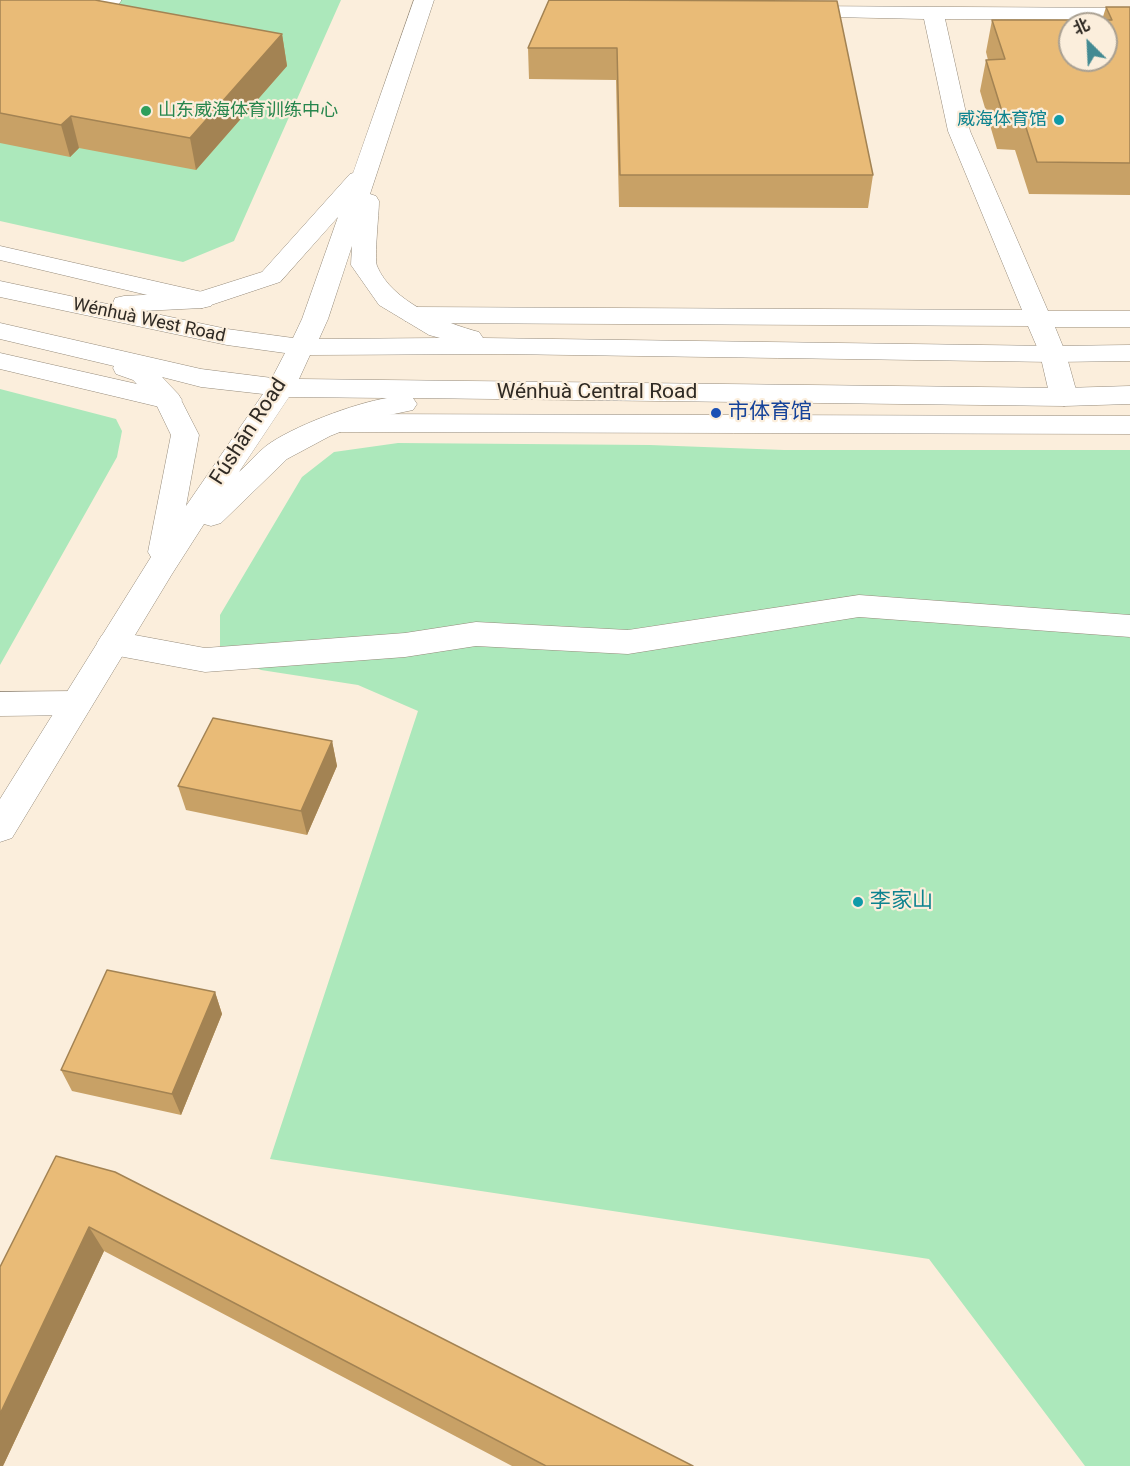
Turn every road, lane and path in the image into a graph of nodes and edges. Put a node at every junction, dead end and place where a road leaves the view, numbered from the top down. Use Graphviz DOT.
graph roads {
  1 [pos="424,0"];
  2 [pos="978,7"];
  3 [pos="768,12"];
  4 [pos="933,13"];
  5 [pos="1130,14"];
  6 [pos="369,166"];
  7 [pos="0,253"];
  8 [pos="0,289"];
  9 [pos="202,300"];
  10 [pos="77,306"];
  11 [pos="414,315"];
  12 [pos="1039,319"];
  13 [pos="1130,319"];
  14 [pos="0,331"];
  15 [pos="53,344"];
  16 [pos="502,346"];
  17 [pos="299,347"];
  18 [pos="1130,353"];
  19 [pos="1053,354"];
  20 [pos="0,361"];
  21 [pos="281,388"];
  22 [pos="467,392"];
  23 [pos="1130,395"];
  24 [pos="1064,397"];
  25 [pos="168,400"];
  26 [pos="337,423"];
  27 [pos="1130,425"];
  28 [pos="161,566"];
  29 [pos="1130,626"];
  30 [pos="113,643"];
  31 [pos="77,703"];
  32 [pos="0,704"];
  33 [pos="0,828"];
  1 -- 6 [label="main road, Fúshān Road"];
  2 -- 4 [label="main road"];
  2 -- 5 [label="main road"];
  3 -- 4 [label="main road"];
  4 -- 12 [label="main road"];
  6 -- 9 [label="main road"];
  6 -- 11 [label="main road"];
  6 -- 17 [label="main road, Fúshān Road"];
  7 -- 9 [label="main road"];
  8 -- 10 [label="main road, Wénhuà West Road"];
  9 -- 10 [label="main road"];
  10 -- 17 [label="main road, Wénhuà West Road"];
  11 -- 12 [label="main road"];
  11 -- 16 [label="main road"];
  12 -- 13 [label="main road"];
  12 -- 19 [label="main road"];
  14 -- 15 [label="main road"];
  15 -- 21 [label="main road"];
  15 -- 25 [label="main road"];
  16 -- 17 [label="main road, Wénhuà Central Road"];
  16 -- 19 [label="main road, Wénhuà Central Road"];
  17 -- 21 [label="main road, Fúshān Road"];
  18 -- 19 [label="main road, Wénhuà Central Road"];
  19 -- 24 [label="main road"];
  20 -- 25 [label="main road"];
  21 -- 22 [label="main road, Wénhuà Central Road"];
  21 -- 28 [label="main road, Fúshān Road"];
  22 -- 24 [label="main road, Wénhuà Central Road"];
  22 -- 26 [label="main road"];
  23 -- 24 [label="main road, Wénhuà Central Road"];
  25 -- 28 [label="main road"];
  26 -- 27 [label="main road"];
  26 -- 28 [label="main road"];
  28 -- 30 [label="main road, Fúshān Road"];
  29 -- 30 [label="main road"];
  30 -- 31 [label="main road, Fúshān Road"];
  31 -- 32 [label="main road"];
  31 -- 33 [label="main road, Fúshān Road"];
}
